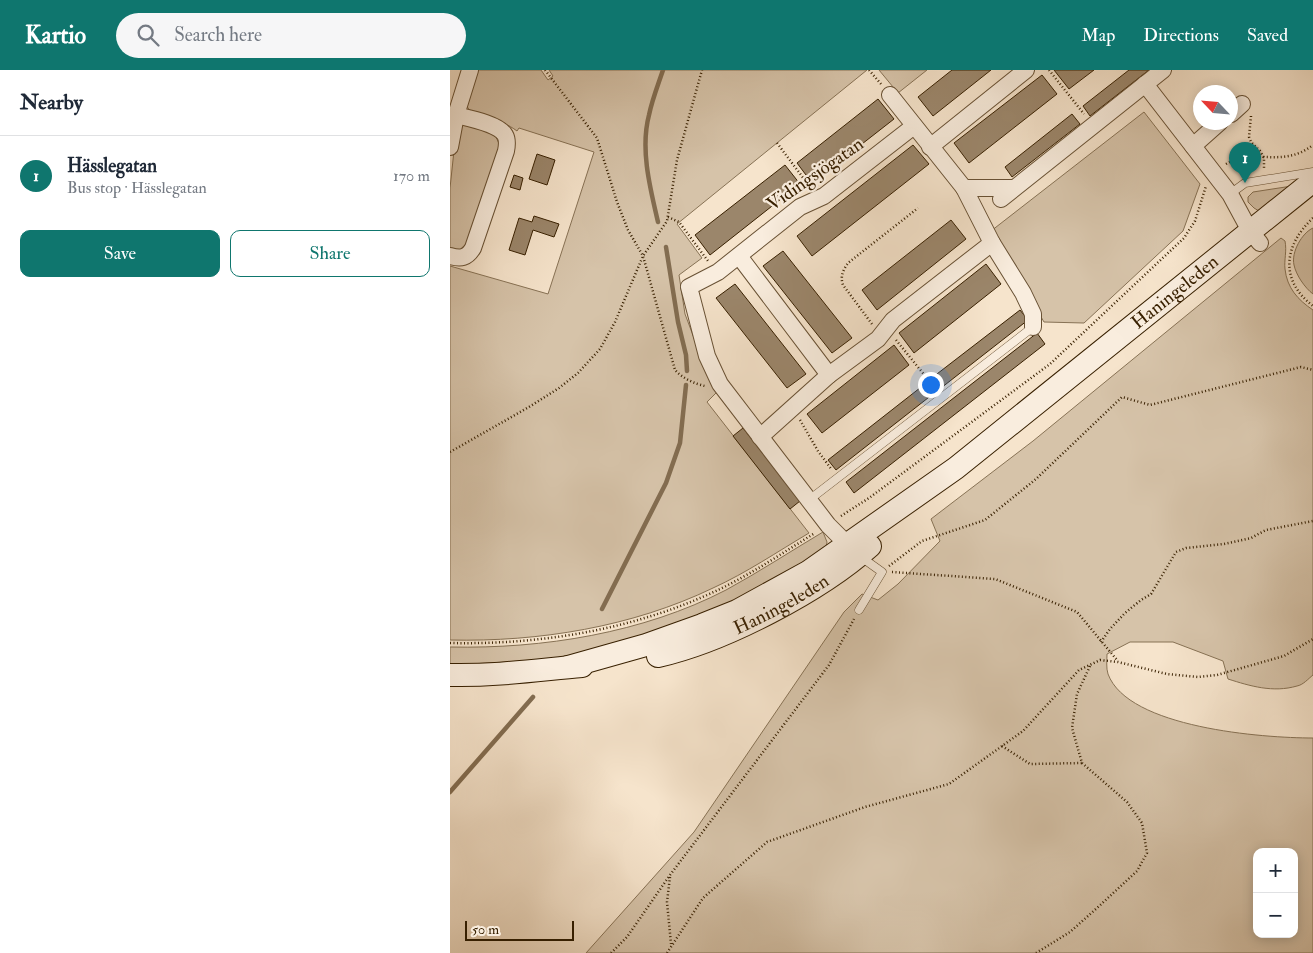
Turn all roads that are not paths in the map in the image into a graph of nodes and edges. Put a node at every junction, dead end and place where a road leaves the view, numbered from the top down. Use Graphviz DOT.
graph roads {
  1 [pos="470,70"];
  2 [pos="1026,70"];
  3 [pos="1163,70"];
  4 [pos="1145,84"];
  5 [pos="890,95"];
  6 [pos="456,115"];
  7 [pos="914,126"];
  8 [pos="1211,130"];
  9 [pos="1193,146"];
  10 [pos="450,147"];
  11 [pos="930,147"];
  12 [pos="1313,172"];
  13 [pos="1313,181"];
  14 [pos="964,188"];
  15 [pos="1230,194"];
  16 [pos="1313,198"];
  17 [pos="1255,237"];
  18 [pos="992,243"];
  19 [pos="450,256"];
  20 [pos="739,256"];
  21 [pos="1033,327"];
  22 [pos="829,375"];
  23 [pos="760,437"];
  24 [pos="809,500"];
  25 [pos="854,550"];
  26 [pos="858,610"];
  27 [pos="450,675"];
  1 -- 6 [label="street"];
  2 -- 11 [label="street"];
  3 -- 4 [label="street"];
  4 -- 9 [label="street"];
  4 -- 14 [label="street"];
  5 -- 7 [label="street"];
  6 -- 10 [label="street"];
  6 -- 19 [label="street"];
  7 -- 11 [label="street"];
  7 -- 20 [label="street, Vidingsjögatan"];
  8 -- 9 [label="street"];
  9 -- 15 [label="street"];
  11 -- 14 [label="street"];
  12 -- 15 [label="lane"];
  13 -- 17 [label="main road, Haningeleden"];
  14 -- 18 [label="street"];
  15 -- 17 [label="street"];
  16 -- 17 [label="main road, Haningeleden"];
  17 -- 25 [label="main road, Haningeleden"];
  18 -- 21 [label="street"];
  18 -- 22 [label="street"];
  20 -- 22 [label="street"];
  20 -- 23 [label="street, Vidingsjögatan"];
  21 -- 24 [label="lane"];
  22 -- 23 [label="street"];
  23 -- 24 [label="street, Vidingsjögatan"];
  24 -- 25 [label="street, Vidingsjögatan"];
  25 -- 26 [label="lane"];
  25 -- 27 [label="main road, Haningeleden"];
}
